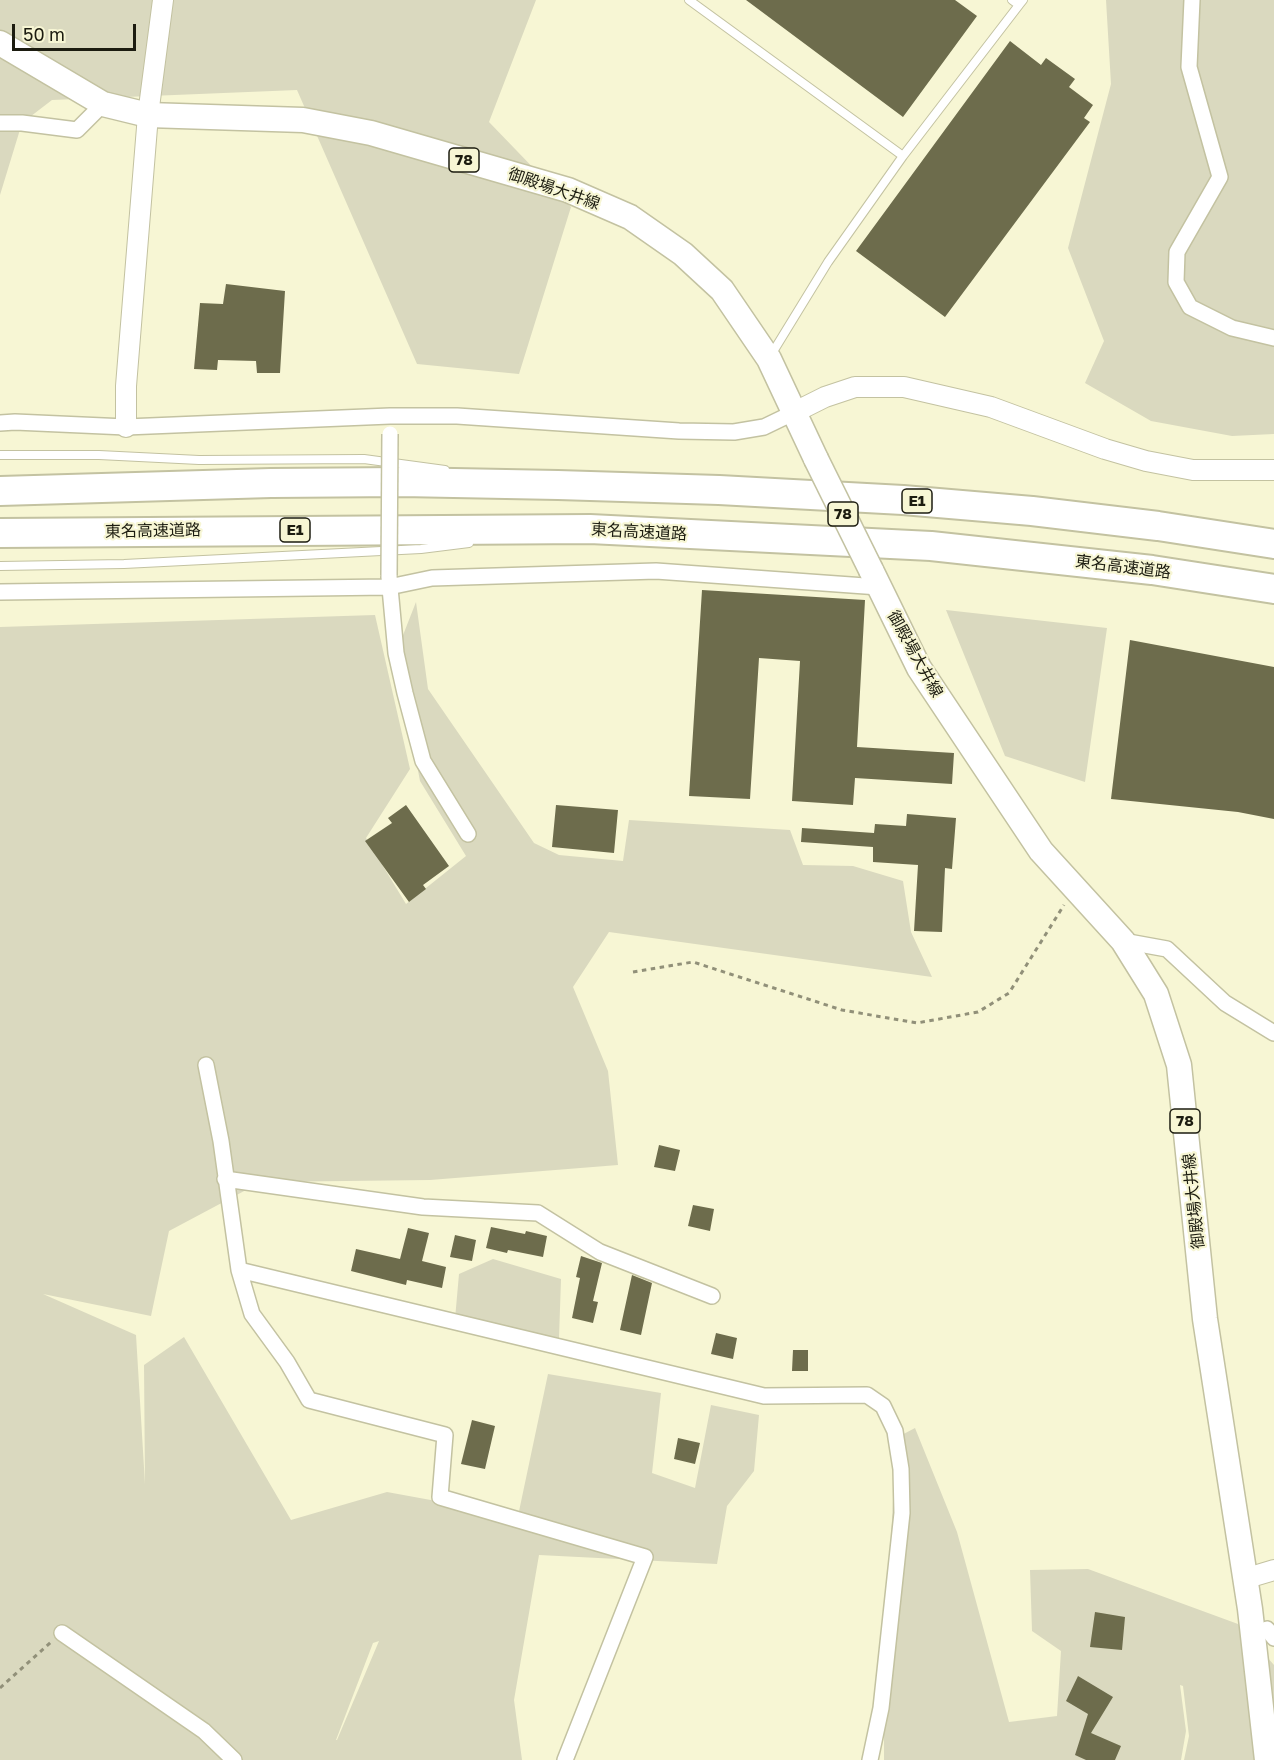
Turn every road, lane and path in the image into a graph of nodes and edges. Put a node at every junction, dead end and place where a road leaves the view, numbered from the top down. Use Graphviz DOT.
graph roads {
  1 [pos="163,0"];
  2 [pos="689,0"];
  3 [pos="1192,0"];
  4 [pos="1018,2"];
  5 [pos="0,43"];
  6 [pos="103,104"];
  7 [pos="148,115"];
  8 [pos="0,123"];
  9 [pos="903,156"];
  10 [pos="1274,338"];
  11 [pos="769,359"];
  12 [pos="793,413"];
  13 [pos="390,416"];
  14 [pos="0,423"];
  15 [pos="126,427"];
  16 [pos="0,454"];
  17 [pos="1274,470"];
  18 [pos="456,471"];
  19 [pos="478,474"];
  20 [pos="558,485"];
  21 [pos="0,491"];
  22 [pos="590,529"];
  23 [pos="0,532"];
  24 [pos="511,538"];
  25 [pos="477,542"];
  26 [pos="1274,544"];
  27 [pos="0,566"];
  28 [pos="875,578"];
  29 [pos="389,581"];
  30 [pos="1274,590"];
  31 [pos="0,592"];
  32 [pos="468,834"];
  33 [pos="1075,888"];
  34 [pos="1123,941"];
  35 [pos="633,972"];
  36 [pos="1274,1033"];
  37 [pos="206,1065"];
  38 [pos="225,1179"];
  39 [pos="239,1270"];
  40 [pos="712,1296"];
  41 [pos="1274,1570"];
  42 [pos="1244,1579"];
  43 [pos="1250,1609"];
  44 [pos="62,1633"];
  45 [pos="1271,1633"];
  46 [pos="0,1688"];
  47 [pos="234,1760"];
  48 [pos="565,1760"];
  49 [pos="870,1760"];
  50 [pos="1267,1760"];
  1 -- 7 [label="street"];
  2 -- 9 [label="lane"];
  3 -- 10 [label="street"];
  4 -- 9 [label="lane"];
  5 -- 6 [label="main road, 御殿場大井線 / 78"];
  6 -- 7 [label="main road, 御殿場大井線 / 78"];
  6 -- 8 [label="street"];
  7 -- 11 [label="main road, 御殿場大井線 / 78"];
  7 -- 15 [label="street"];
  9 -- 11 [label="lane"];
  11 -- 12 [label="main road, 御殿場大井線 / 78"];
  12 -- 13 [label="street"];
  12 -- 17 [label="street"];
  12 -- 28 [label="main road, 御殿場大井線 / 78, bridge"];
  13 -- 15 [label="street"];
  13 -- 29 [label="street, bridge"];
  14 -- 15 [label="street"];
  16 -- 18 [label="lane"];
  19 -- 20 [label="lane"];
  20 -- 21 [label="highway, E1"];
  20 -- 26 [label="highway, E1"];
  22 -- 23 [label="highway, 東名高速道路 / E1"];
  22 -- 24 [label="lane"];
  22 -- 30 [label="highway, 東名高速道路 / E1"];
  25 -- 27 [label="lane"];
  28 -- 29 [label="street"];
  28 -- 33 [label="main road, 御殿場大井線 / 78"];
  29 -- 31 [label="street"];
  29 -- 32 [label="street"];
  33 -- 34 [label="main road, 御殿場大井線 / 78"];
  33 -- 35 [label="path"];
  34 -- 36 [label="street"];
  34 -- 42 [label="main road, 御殿場大井線 / 78"];
  37 -- 38 [label="street"];
  38 -- 39 [label="street"];
  38 -- 40 [label="street"];
  39 -- 48 [label="street"];
  39 -- 49 [label="street"];
  41 -- 42 [label="street"];
  42 -- 43 [label="main road, 御殿場大井線 / 78"];
  43 -- 45 [label="lane"];
  43 -- 50 [label="main road, 御殿場大井線 / 78"];
  44 -- 46 [label="path"];
  44 -- 47 [label="street"];
}
